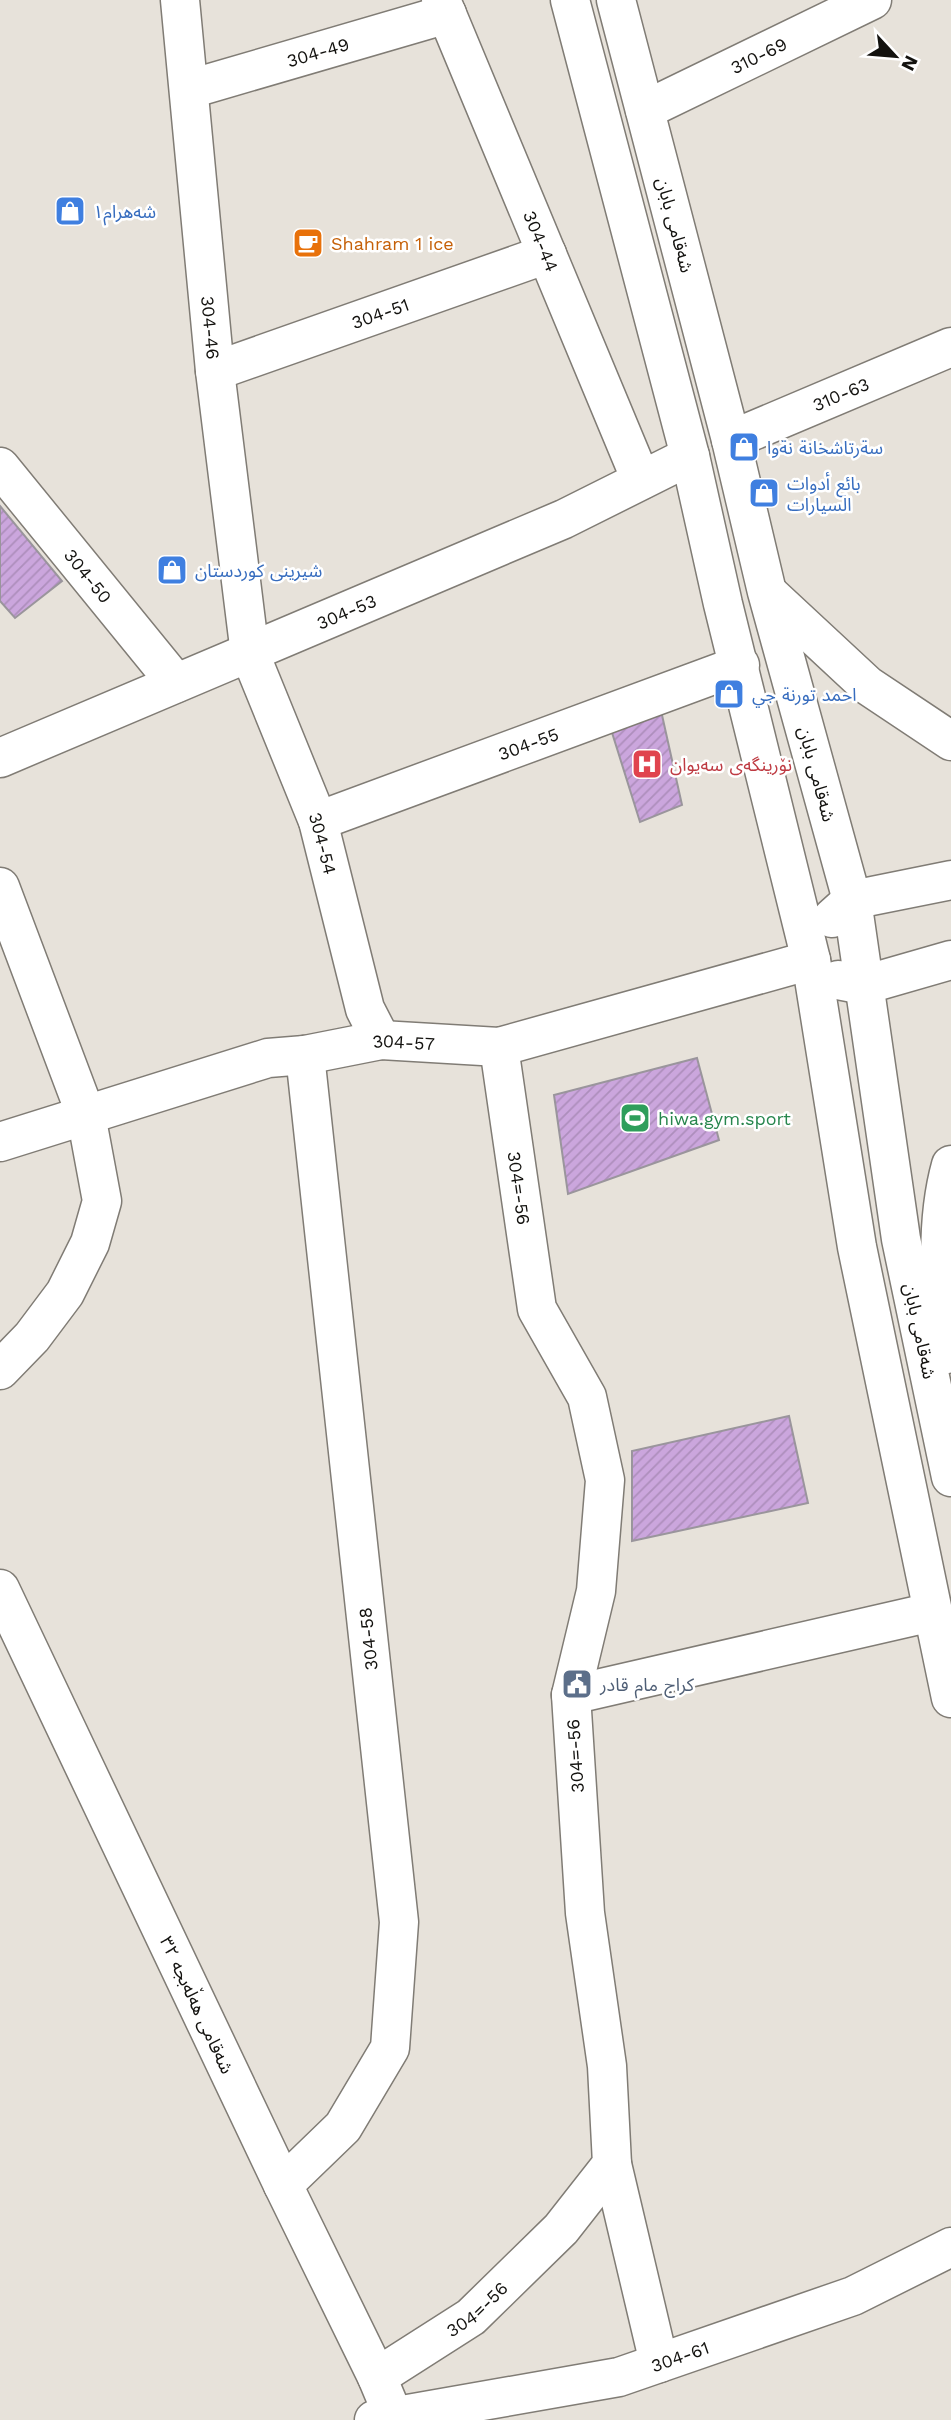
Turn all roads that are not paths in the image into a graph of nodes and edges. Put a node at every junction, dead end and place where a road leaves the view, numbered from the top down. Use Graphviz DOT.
graph roads {
  1 [pos="180,0"];
  2 [pos="569,0"];
  3 [pos="616,0"];
  4 [pos="872,0"];
  5 [pos="444,7"];
  6 [pos="190,89"];
  7 [pos="645,110"];
  8 [pos="547,254"];
  9 [pos="951,347"];
  10 [pos="215,371"];
  11 [pos="731,440"];
  12 [pos="690,456"];
  13 [pos="0,467"];
  14 [pos="641,480"];
  15 [pos="766,592"];
  16 [pos="250,653"];
  17 [pos="740,665"];
  18 [pos="176,683"];
  19 [pos="951,741"];
  20 [pos="0,758"];
  21 [pos="318,821"];
  22 [pos="951,880"];
  23 [pos="0,887"];
  24 [pos="852,901"];
  25 [pos="811,960"];
  26 [pos="951,960"];
  27 [pos="863,985"];
  28 [pos="381,1040"];
  29 [pos="499,1047"];
  30 [pos="306,1055"];
  31 [pos="86,1115"];
  32 [pos="0,1143"];
  33 [pos="951,1165"];
  34 [pos="0,1370"];
  35 [pos="951,1394"];
  36 [pos="951,1477"];
  37 [pos="0,1590"];
  38 [pos="932,1612"];
  39 [pos="571,1695"];
  40 [pos="951,1698"];
  41 [pos="612,2164"];
  42 [pos="283,2185"];
  43 [pos="951,2247"];
  44 [pos="659,2362"];
  45 [pos="377,2376"];
  46 [pos="387,2419"];
  1 -- 6 [label="street, 304-46"];
  2 -- 12 [label="street"];
  3 -- 7 [label="street, شەقامی بابان"];
  4 -- 7 [label="street, 310-69"];
  5 -- 6 [label="street, 304-49"];
  5 -- 8 [label="street, 304-44"];
  6 -- 10 [label="street, 304-46"];
  7 -- 11 [label="street, شەقامی بابان"];
  8 -- 10 [label="street, 304-51"];
  8 -- 14 [label="street, 304-44"];
  9 -- 11 [label="street, 310-63"];
  10 -- 16 [label="street, 304-46"];
  11 -- 15 [label="street, شەقامی بابان"];
  12 -- 14 [label="street, 304-53"];
  12 -- 17 [label="street"];
  13 -- 18 [label="street, 304-50"];
  14 -- 16 [label="street, 304-53"];
  15 -- 19 [label="street"];
  15 -- 24 [label="street, شەقامی بابان"];
  16 -- 18 [label="street, 304-53"];
  16 -- 21 [label="street, 304-54"];
  17 -- 21 [label="street, 304-55"];
  17 -- 25 [label="street"];
  18 -- 20 [label="street, 304-53"];
  21 -- 28 [label="street, 304-54"];
  22 -- 24 [label="street"];
  23 -- 31 [label="street"];
  24 -- 25 [label="street"];
  24 -- 27 [label="street, شەقامی بابان"];
  25 -- 27 [label="street"];
  25 -- 29 [label="street, 304-57"];
  25 -- 38 [label="street"];
  26 -- 27 [label="street"];
  27 -- 36 [label="street, شەقامی بابان"];
  28 -- 29 [label="street, 304-57"];
  28 -- 30 [label="street, 304-57"];
  29 -- 39 [label="street, 304=-56"];
  30 -- 31 [label="street, 304-57"];
  30 -- 42 [label="street, 304-58"];
  31 -- 32 [label="street, 304-57"];
  31 -- 34 [label="street"];
  33 -- 35 [label="street"];
  37 -- 42 [label="street, شەقامی هەڵەبجە ٣٢"];
  38 -- 39 [label="street"];
  38 -- 40 [label="street"];
  39 -- 41 [label="street, 304=-56"];
  41 -- 44 [label="street"];
  41 -- 45 [label="street, 304=-56"];
  42 -- 45 [label="street, شەقامی هەڵەبجە ٣٢"];
  43 -- 44 [label="street, 304-61"];
  44 -- 46 [label="street, 304-61"];
  45 -- 46 [label="street, شەقامی هەڵەبجە ٣٢"];
}
